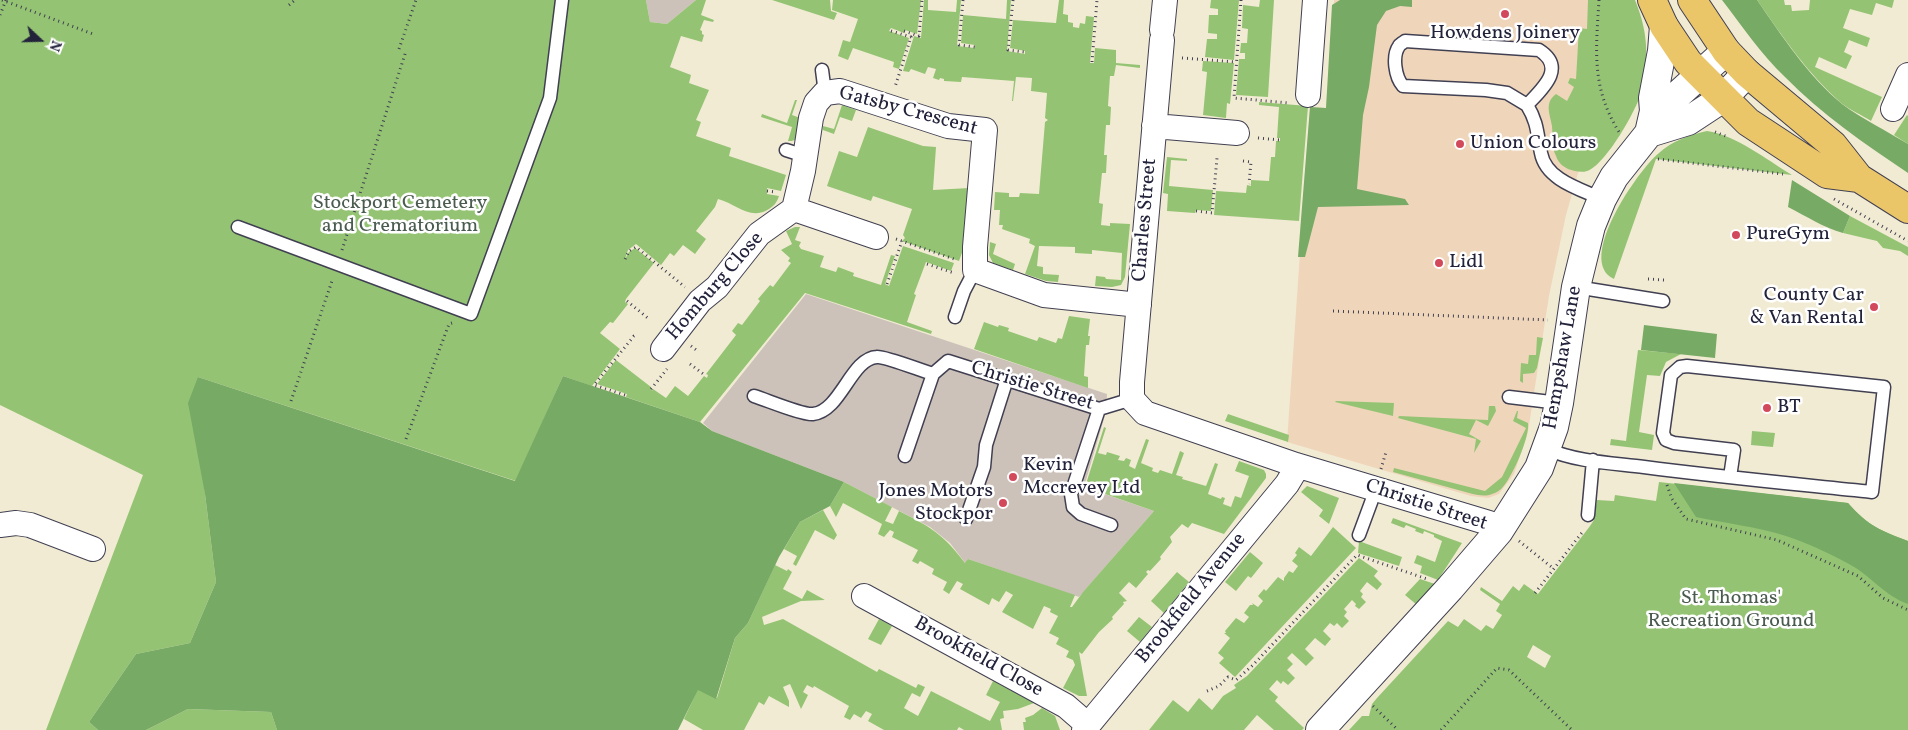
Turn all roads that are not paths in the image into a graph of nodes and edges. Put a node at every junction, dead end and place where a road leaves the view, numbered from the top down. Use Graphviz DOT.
graph roads {
  1 [pos="562,0"];
  2 [pos="1165,0"];
  3 [pos="1315,0"];
  4 [pos="1652,0"];
  5 [pos="1692,0"];
  6 [pos="1664,26"];
  7 [pos="1726,51"];
  8 [pos="822,70"];
  9 [pos="1747,73"];
  10 [pos="1700,74"];
  11 [pos="825,93"];
  12 [pos="1723,98"];
  13 [pos="1301,99"];
  14 [pos="1526,105"];
  15 [pos="1154,126"];
  16 [pos="1652,134"];
  17 [pos="1245,135"];
  18 [pos="1859,178"];
  19 [pos="1602,199"];
  20 [pos="794,209"];
  21 [pos="1908,210"];
  22 [pos="238,227"];
  23 [pos="876,237"];
  24 [pos="968,269"];
  25 [pos="1576,288"];
  26 [pos="1662,301"];
  27 [pos="1139,305"];
  28 [pos="955,317"];
  29 [pos="667,356"];
  30 [pos="932,374"];
  31 [pos="1007,379"];
  32 [pos="754,396"];
  33 [pos="1509,397"];
  34 [pos="1132,399"];
  35 [pos="1559,403"];
  36 [pos="1098,409"];
  37 [pos="1547,449"];
  38 [pos="905,456"];
  39 [pos="1593,460"];
  40 [pos="1296,465"];
  41 [pos="1730,477"];
  42 [pos="1376,489"];
  43 [pos="1588,515"];
  44 [pos="966,519"];
  45 [pos="0,525"];
  46 [pos="1111,525"];
  47 [pos="1359,535"];
  48 [pos="1508,535"];
  49 [pos="93,549"];
  50 [pos="864,596"];
  51 [pos="1086,728"];
  52 [pos="1320,730"];
  1 -- 22 [label="lane"];
  2 -- 15 [label="street, Charles Street"];
  3 -- 13 [label="street"];
  4 -- 6 [label="main road"];
  5 -- 7 [label="main road"];
  6 -- 10 [label="main road"];
  6 -- 16 [label="street"];
  7 -- 9 [label="main road"];
  7 -- 10 [label="street"];
  8 -- 11 [label="lane"];
  9 -- 12 [label="street"];
  9 -- 18 [label="main road"];
  10 -- 12 [label="main road"];
  10 -- 16 [label="street"];
  11 -- 20 [label="street, Gatsby Crescent"];
  11 -- 24 [label="street, Gatsby Crescent"];
  12 -- 16 [label="street"];
  12 -- 18 [label="main road"];
  14 -- 14 [label="lane"];
  14 -- 19 [label="lane"];
  15 -- 17 [label="street"];
  15 -- 27 [label="street, Charles Street"];
  16 -- 19 [label="street, Hempshaw Lane"];
  18 -- 21 [label="main road"];
  19 -- 25 [label="street, Hempshaw Lane"];
  20 -- 23 [label="street"];
  20 -- 29 [label="street, Homburg Close"];
  24 -- 27 [label="street"];
  24 -- 28 [label="lane"];
  25 -- 26 [label="lane"];
  25 -- 35 [label="street, Hempshaw Lane"];
  27 -- 34 [label="street, Charles Street"];
  30 -- 31 [label="lane, Christie Street"];
  30 -- 32 [label="lane"];
  30 -- 38 [label="lane"];
  31 -- 36 [label="lane, Christie Street"];
  31 -- 44 [label="lane"];
  33 -- 35 [label="lane"];
  34 -- 36 [label="lane, Christie Street"];
  34 -- 40 [label="street, Christie Street"];
  35 -- 37 [label="street, Hempshaw Lane"];
  36 -- 46 [label="lane"];
  37 -- 39 [label="lane"];
  37 -- 48 [label="street, Hempshaw Lane"];
  39 -- 41 [label="lane"];
  39 -- 43 [label="lane"];
  40 -- 42 [label="street, Christie Street"];
  40 -- 51 [label="street, Brookfield Avenue"];
  41 -- 41 [label="lane"];
  42 -- 47 [label="lane"];
  42 -- 48 [label="street, Christie Street"];
  45 -- 49 [label="street"];
  48 -- 52 [label="street, Hempshaw Lane"];
  50 -- 51 [label="street, Brookfield Close"];
}
